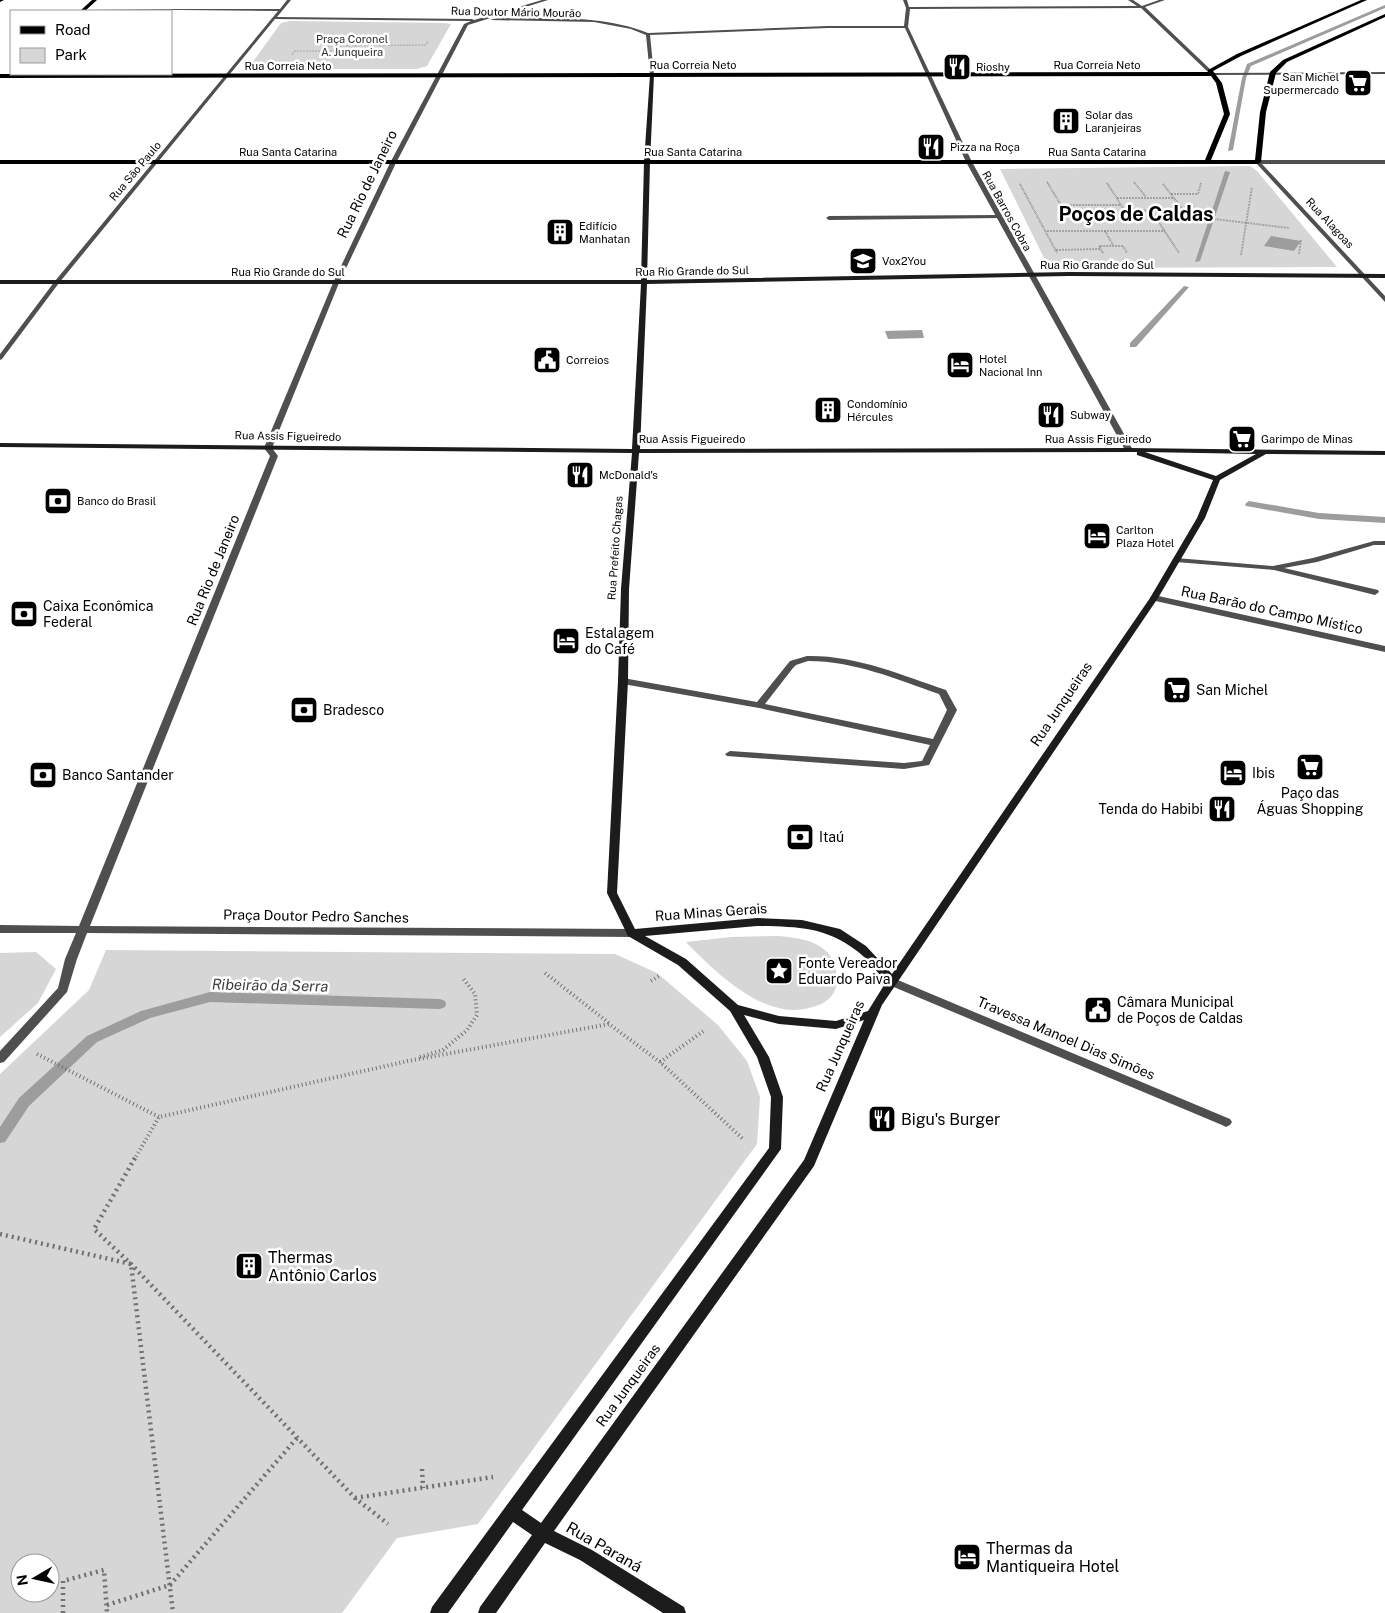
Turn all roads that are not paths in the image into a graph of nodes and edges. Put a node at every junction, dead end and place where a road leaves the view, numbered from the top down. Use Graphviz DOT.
graph roads {
  1 [pos="96,0"];
  2 [pos="290,0"];
  3 [pos="546,0"];
  4 [pos="905,0"];
  5 [pos="1130,0"];
  6 [pos="1163,0"];
  7 [pos="1365,0"];
  8 [pos="1142,7"];
  9 [pos="908,8"];
  10 [pos="83,10"];
  11 [pos="281,10"];
  12 [pos="1385,15"];
  13 [pos="273,18"];
  14 [pos="480,20"];
  15 [pos="906,27"];
  16 [pos="648,34"];
  17 [pos="1273,72"];
  18 [pos="1211,73"];
  19 [pos="1385,73"];
  20 [pos="9,74"];
  21 [pos="118,75"];
  22 [pos="652,75"];
  23 [pos="0,76"];
  24 [pos="228,76"];
  25 [pos="928,76"];
  26 [pos="0,82"];
  27 [pos="0,162"];
  28 [pos="155,162"];
  29 [pos="647,162"];
  30 [pos="969,162"];
  31 [pos="1207,162"];
  32 [pos="1258,162"];
  33 [pos="1385,162"];
  34 [pos="393,163"];
  35 [pos="999,217"];
  36 [pos="829,218"];
  37 [pos="1031,275"];
  38 [pos="1363,276"];
  39 [pos="1385,276"];
  40 [pos="0,282"];
  41 [pos="57,282"];
  42 [pos="644,282"];
  43 [pos="336,283"];
  44 [pos="1385,300"];
  45 [pos="0,358"];
  46 [pos="0,445"];
  47 [pos="268,448"];
  48 [pos="1129,450"];
  49 [pos="636,451"];
  50 [pos="1264,452"];
  51 [pos="1385,453"];
  52 [pos="1217,479"];
  53 [pos="1385,543"];
  54 [pos="1176,560"];
  55 [pos="1273,568"];
  56 [pos="1375,592"];
  57 [pos="1154,598"];
  58 [pos="1385,649"];
  59 [pos="623,681"];
  60 [pos="759,705"];
  61 [pos="936,743"];
  62 [pos="730,754"];
  63 [pos="0,928"];
  64 [pos="84,928"];
  65 [pos="632,933"];
  66 [pos="894,982"];
  67 [pos="734,1008"];
  68 [pos="871,1014"];
  69 [pos="0,1059"];
  70 [pos="1226,1122"];
  71 [pos="512,1512"];
  72 [pos="543,1534"];
  73 [pos="438,1613"];
  74 [pos="486,1613"];
  75 [pos="678,1613"];
  1 -- 10 [label="main road"];
  2 -- 11 [label="street, Rua São Paulo"];
  3 -- 14 [label="street"];
  4 -- 9 [label="street"];
  5 -- 8 [label="street"];
  6 -- 8 [label="street"];
  7 -- 18 [label="main road"];
  8 -- 9 [label="street"];
  8 -- 18 [label="street"];
  9 -- 15 [label="street"];
  10 -- 11 [label="street"];
  11 -- 13 [label="street, Rua São Paulo"];
  12 -- 17 [label="main road"];
  13 -- 14 [label="street, Rua Doutor Mário Mourão"];
  13 -- 24 [label="street, Rua São Paulo"];
  14 -- 16 [label="street, Rua Doutor Mário Mourão"];
  14 -- 34 [label="street, Rua Rio de Janeiro"];
  15 -- 16 [label="street, Rua Doutor Mário Mourão"];
  15 -- 25 [label="street, Rua Barros Cobra"];
  16 -- 22 [label="street, Rua Prefeito Chagas"];
  17 -- 18 [label="street, Rua Correia Neto"];
  17 -- 19 [label="street, Rua Correia Neto"];
  17 -- 32 [label="main road"];
  18 -- 25 [label="main road, Rua Correia Neto"];
  18 -- 31 [label="main road"];
  20 -- 23 [label="main road, Rua Correia Neto"];
  20 -- 26 [label="main road"];
  21 -- 24 [label="main road, Rua Correia Neto"];
  22 -- 24 [label="main road, Rua Correia Neto"];
  22 -- 25 [label="main road, Rua Correia Neto"];
  22 -- 29 [label="street, Rua Prefeito Chagas"];
  24 -- 28 [label="street, Rua São Paulo"];
  25 -- 30 [label="street, Rua Barros Cobra"];
  27 -- 28 [label="main road, Rua Santa Catarina"];
  28 -- 34 [label="main road, Rua Santa Catarina"];
  28 -- 41 [label="street, Rua São Paulo"];
  29 -- 30 [label="main road, Rua Santa Catarina"];
  29 -- 34 [label="main road, Rua Santa Catarina"];
  29 -- 42 [label="street, Rua Prefeito Chagas"];
  30 -- 31 [label="main road, Rua Santa Catarina"];
  30 -- 35 [label="street, Rua Barros Cobra"];
  31 -- 32 [label="main road, Rua Santa Catarina"];
  32 -- 33 [label="street, Rua Santa Catarina"];
  32 -- 38 [label="street, Rua Alagoas"];
  34 -- 43 [label="street, Rua Rio de Janeiro"];
  35 -- 36 [label="street"];
  35 -- 37 [label="street, Rua Barros Cobra"];
  37 -- 38 [label="street, Rua Rio Grande do Sul"];
  37 -- 42 [label="street, Rua Rio Grande do Sul"];
  37 -- 48 [label="street, Rua Barros Cobra"];
  38 -- 39 [label="street, Rua Rio Grande do Sul"];
  38 -- 44 [label="street, Rua Alagoas"];
  40 -- 41 [label="street, Rua Rio Grande do Sul"];
  41 -- 43 [label="street, Rua Rio Grande do Sul"];
  41 -- 45 [label="street, Rua São Paulo"];
  42 -- 43 [label="street, Rua Rio Grande do Sul"];
  42 -- 49 [label="street, Rua Prefeito Chagas"];
  43 -- 47 [label="street, Rua Rio de Janeiro"];
  46 -- 47 [label="street, Rua Assis Figueiredo"];
  47 -- 49 [label="street, Rua Assis Figueiredo"];
  47 -- 64 [label="street, Rua Rio de Janeiro"];
  48 -- 49 [label="street, Rua Assis Figueiredo"];
  48 -- 50 [label="street, Rua Assis Figueiredo"];
  48 -- 52 [label="street"];
  49 -- 59 [label="street, Rua Prefeito Chagas"];
  50 -- 51 [label="street, Rua Assis Figueiredo"];
  50 -- 52 [label="street"];
  52 -- 54 [label="street, Rua Junqueiras"];
  53 -- 55 [label="street"];
  54 -- 55 [label="street"];
  54 -- 57 [label="street, Rua Junqueiras"];
  55 -- 56 [label="street"];
  57 -- 58 [label="street, Rua Barão do Campo Místico"];
  57 -- 66 [label="street, Rua Junqueiras"];
  59 -- 60 [label="street"];
  59 -- 65 [label="street, Rua Prefeito Chagas"];
  60 -- 61 [label="street"];
  60 -- 61 [label="street"];
  61 -- 62 [label="street"];
  63 -- 64 [label="street, Praça Doutor Pedro Sanches"];
  64 -- 65 [label="street, Praça Doutor Pedro Sanches"];
  64 -- 69 [label="street, Rua Rio de Janeiro"];
  65 -- 66 [label="street, Rua Minas Gerais"];
  65 -- 67 [label="street"];
  66 -- 68 [label="street, Rua Junqueiras"];
  66 -- 70 [label="street, Travessa Manoel Dias Simões"];
  67 -- 68 [label="street"];
  67 -- 71 [label="street, Rua Junqueiras"];
  68 -- 72 [label="street, Rua Junqueiras"];
  71 -- 72 [label="street, Rua Paraná"];
  71 -- 73 [label="street, Rua Junqueiras"];
  72 -- 74 [label="street, Rua Junqueiras"];
  72 -- 75 [label="street, Rua Paraná"];
}
